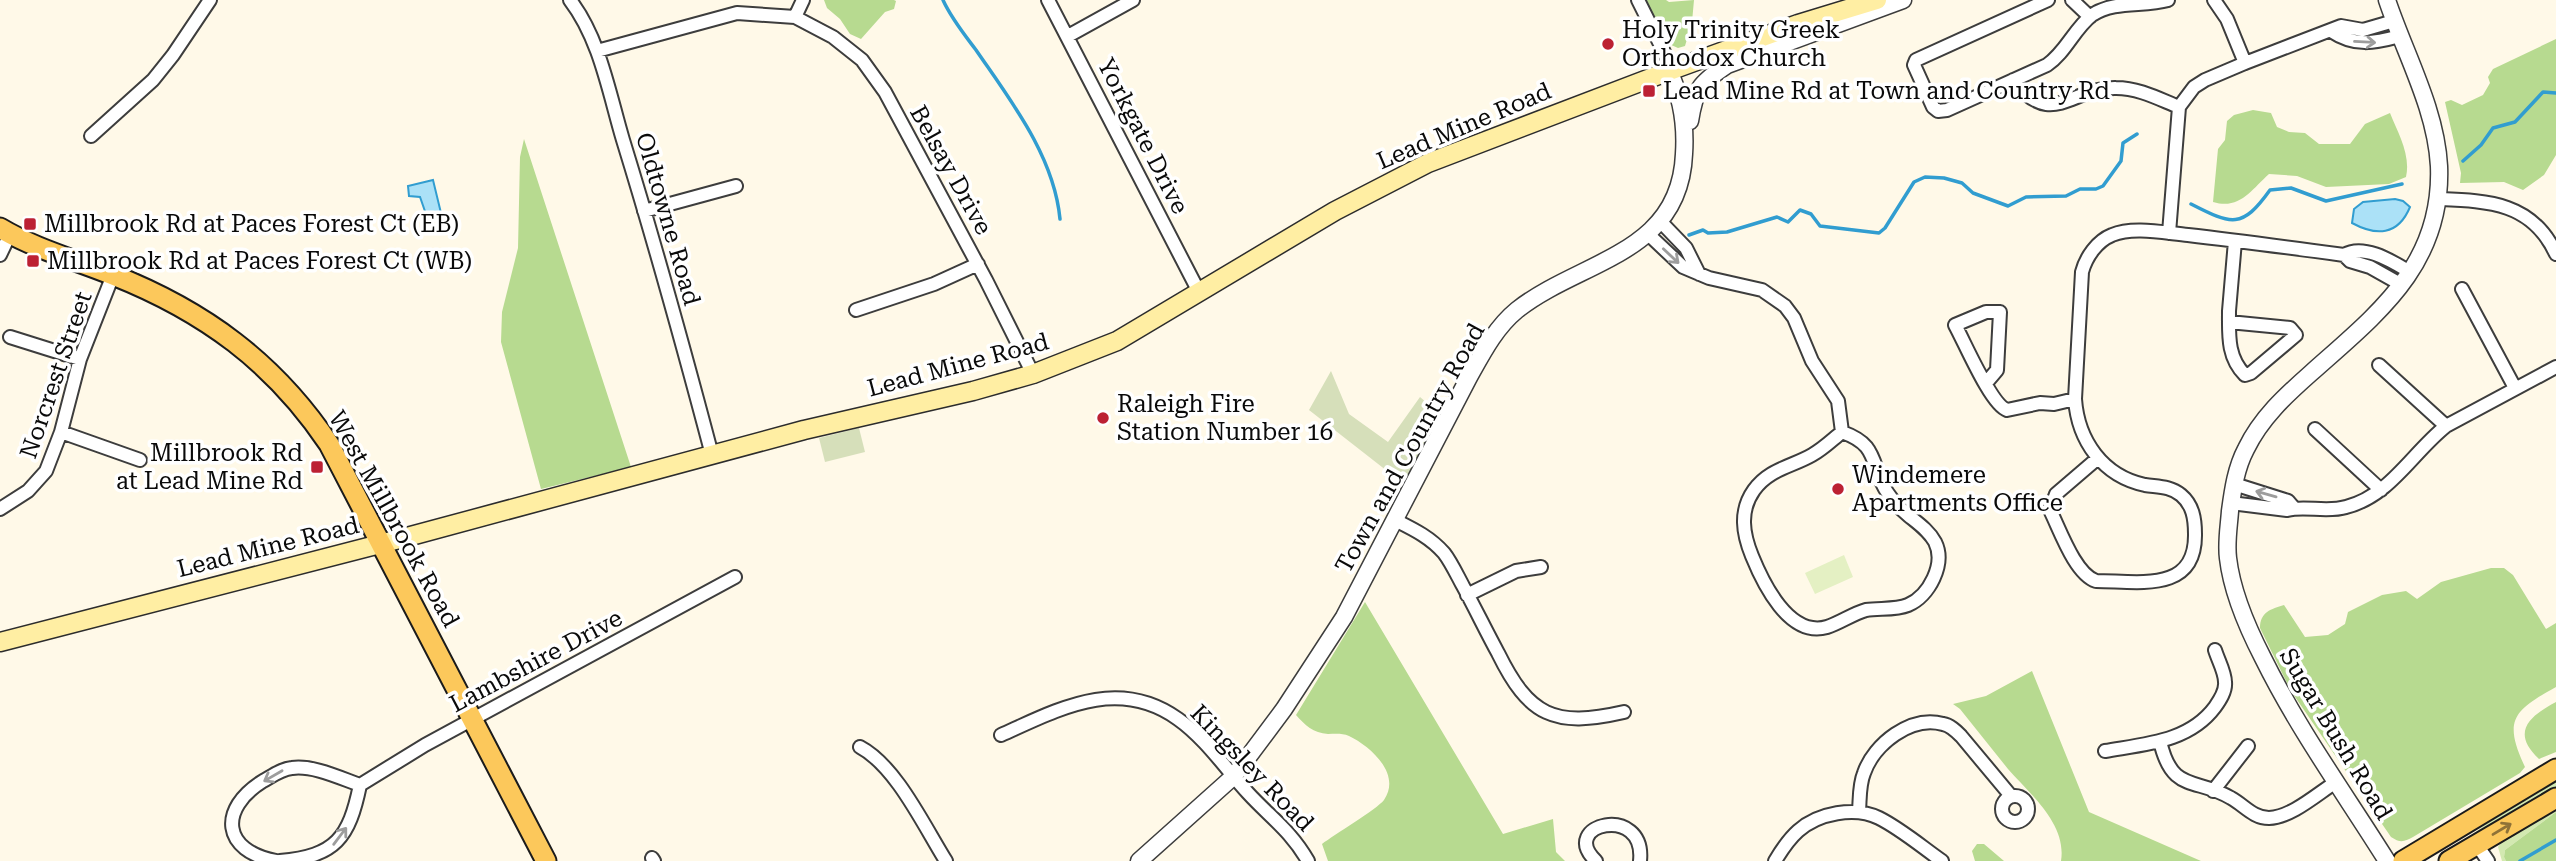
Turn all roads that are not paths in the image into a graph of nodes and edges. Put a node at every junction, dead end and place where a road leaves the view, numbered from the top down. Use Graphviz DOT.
graph roads {
  1 [pos="210,0"];
  2 [pos="570,0"];
  3 [pos="803,0"];
  4 [pos="1048,0"];
  5 [pos="1133,0"];
  6 [pos="1638,0"];
  7 [pos="1877,0"];
  8 [pos="1903,0"];
  9 [pos="2048,0"];
  10 [pos="2073,0"];
  11 [pos="2168,0"];
  12 [pos="2215,0"];
  13 [pos="2387,0"];
  14 [pos="795,17"];
  15 [pos="2090,17"];
  16 [pos="2397,28"];
  17 [pos="1068,36"];
  18 [pos="597,51"];
  19 [pos="2245,63"];
  20 [pos="1669,71"];
  21 [pos="2013,80"];
  22 [pos="2179,107"];
  23 [pos="90,136"];
  24 [pos="1684,151"];
  25 [pos="736,186"];
  26 [pos="2438,199"];
  27 [pos="645,211"];
  28 [pos="1660,220"];
  29 [pos="5,231"];
  30 [pos="1647,233"];
  31 [pos="2169,233"];
  32 [pos="2235,240"];
  33 [pos="2556,254"];
  34 [pos="0,255"];
  35 [pos="978,264"];
  36 [pos="1699,274"];
  37 [pos="113,275"];
  38 [pos="2406,279"];
  39 [pos="2462,289"];
  40 [pos="1199,292"];
  41 [pos="856,310"];
  42 [pos="2229,322"];
  43 [pos="10,337"];
  44 [pos="80,359"];
  45 [pos="2379,365"];
  46 [pos="2556,366"];
  47 [pos="1034,374"];
  48 [pos="1986,383"];
  49 [pos="2515,388"];
  50 [pos="2075,400"];
  51 [pos="2446,426"];
  52 [pos="2315,429"];
  53 [pos="61,432"];
  54 [pos="1842,432"];
  55 [pos="712,455"];
  56 [pos="2098,458"];
  57 [pos="140,460"];
  58 [pos="2234,484"];
  59 [pos="2381,490"];
  60 [pos="2231,503"];
  61 [pos="2294,508"];
  62 [pos="0,509"];
  63 [pos="1395,520"];
  64 [pos="382,543"];
  65 [pos="1541,567"];
  66 [pos="734,577"];
  67 [pos="1467,595"];
  68 [pos="0,642"];
  69 [pos="2215,650"];
  70 [pos="1624,712"];
  71 [pos="474,719"];
  72 [pos="1001,735"];
  73 [pos="2160,741"];
  74 [pos="2248,746"];
  75 [pos="860,747"];
  76 [pos="2105,751"];
  77 [pos="2556,769"];
  78 [pos="1234,776"];
  79 [pos="2336,782"];
  80 [pos="360,785"];
  81 [pos="2213,791"];
  82 [pos="2011,796"];
  83 [pos="2556,798"];
  84 [pos="1859,811"];
  85 [pos="2482,853"];
  86 [pos="278,861"];
  87 [pos="546,861"];
  88 [pos="946,861"];
  89 [pos="1139,861"];
  90 [pos="1308,861"];
  91 [pos="1596,861"];
  92 [pos="1640,861"];
  93 [pos="1775,861"];
  94 [pos="1942,861"];
  95 [pos="2387,861"];
  96 [pos="2403,861"];
  97 [pos="2449,861"];
  1 -- 23 [label="street"];
  2 -- 18 [label="street, Oldtowne Road"];
  3 -- 14 [label="street"];
  4 -- 17 [label="street, Yorkgate Drive"];
  5 -- 17 [label="street"];
  6 -- 20 [label="street"];
  7 -- 20 [label="main road, Lead Mine Road"];
  8 -- 24 [label="street"];
  9 -- 21 [label="street"];
  10 -- 15 [label="street"];
  11 -- 15 [label="street"];
  12 -- 19 [label="street"];
  13 -- 16 [label="street, Sugar Bush Road"];
  14 -- 18 [label="street, Belsay Drive"];
  14 -- 35 [label="street, Belsay Drive"];
  15 -- 21 [label="street"];
  16 -- 19 [label="street"];
  16 -- 26 [label="street, Sugar Bush Road"];
  17 -- 40 [label="street, Yorkgate Drive"];
  18 -- 27 [label="street, Oldtowne Road"];
  19 -- 22 [label="street"];
  20 -- 24 [label="street, Town and Country Road"];
  20 -- 40 [label="main road, Lead Mine Road"];
  21 -- 22 [label="street"];
  22 -- 31 [label="street"];
  24 -- 28 [label="street, Town and Country Road"];
  25 -- 27 [label="street"];
  26 -- 33 [label="street"];
  26 -- 38 [label="street, Sugar Bush Road"];
  27 -- 55 [label="street, Oldtowne Road"];
  28 -- 30 [label="street, Town and Country Road"];
  28 -- 36 [label="street"];
  29 -- 34 [label="street"];
  29 -- 37 [label="main road, West Millbrook Road"];
  30 -- 36 [label="street, one-way"];
  30 -- 63 [label="street, Town and Country Road"];
  31 -- 32 [label="street"];
  31 -- 50 [label="street"];
  32 -- 38 [label="street"];
  32 -- 42 [label="street"];
  35 -- 41 [label="street"];
  35 -- 47 [label="street, Belsay Drive"];
  36 -- 54 [label="street"];
  37 -- 44 [label="street, Norcrest Street"];
  37 -- 64 [label="main road, West Millbrook Road"];
  38 -- 58 [label="street, Sugar Bush Road"];
  39 -- 49 [label="street"];
  40 -- 47 [label="main road, Lead Mine Road"];
  42 -- 42 [label="street"];
  43 -- 44 [label="street"];
  44 -- 53 [label="street, Norcrest Street"];
  45 -- 51 [label="street"];
  46 -- 49 [label="street"];
  47 -- 55 [label="main road, Lead Mine Road"];
  48 -- 48 [label="street"];
  48 -- 50 [label="street"];
  49 -- 51 [label="street"];
  50 -- 56 [label="street"];
  51 -- 59 [label="street"];
  52 -- 59 [label="street"];
  53 -- 57 [label="street"];
  53 -- 62 [label="street, Norcrest Street"];
  54 -- 54 [label="street"];
  55 -- 64 [label="main road, Lead Mine Road"];
  56 -- 56 [label="street"];
  58 -- 60 [label="street, Sugar Bush Road"];
  61 -- 58 [label="street, one-way"];
  59 -- 61 [label="street"];
  60 -- 61 [label="street"];
  60 -- 79 [label="street, Sugar Bush Road"];
  63 -- 67 [label="street"];
  63 -- 78 [label="street, Town and Country Road"];
  64 -- 68 [label="main road, Lead Mine Road"];
  64 -- 71 [label="main road, West Millbrook Road"];
  65 -- 67 [label="street"];
  66 -- 71 [label="street, Lambshire Drive"];
  67 -- 70 [label="street"];
  69 -- 73 [label="street"];
  71 -- 80 [label="street, Lambshire Drive"];
  71 -- 87 [label="main road, West Millbrook Road"];
  72 -- 78 [label="street, Kingsley Road"];
  73 -- 76 [label="street"];
  73 -- 81 [label="street"];
  74 -- 81 [label="street"];
  75 -- 88 [label="street"];
  77 -- 96 [label="main road"];
  78 -- 89 [label="street, Town and Country Road"];
  78 -- 90 [label="street, Kingsley Road"];
  79 -- 81 [label="street"];
  79 -- 95 [label="street, Sugar Bush Road"];
  86 -- 80 [label="street, one-way"];
  80 -- 86 [label="street, one-way"];
  82 -- 84 [label="street"];
  85 -- 83 [label="main road, one-way"];
  84 -- 93 [label="street"];
  84 -- 94 [label="street"];
  85 -- 97 [label="main road"];
  91 -- 92 [label="street"];
}
